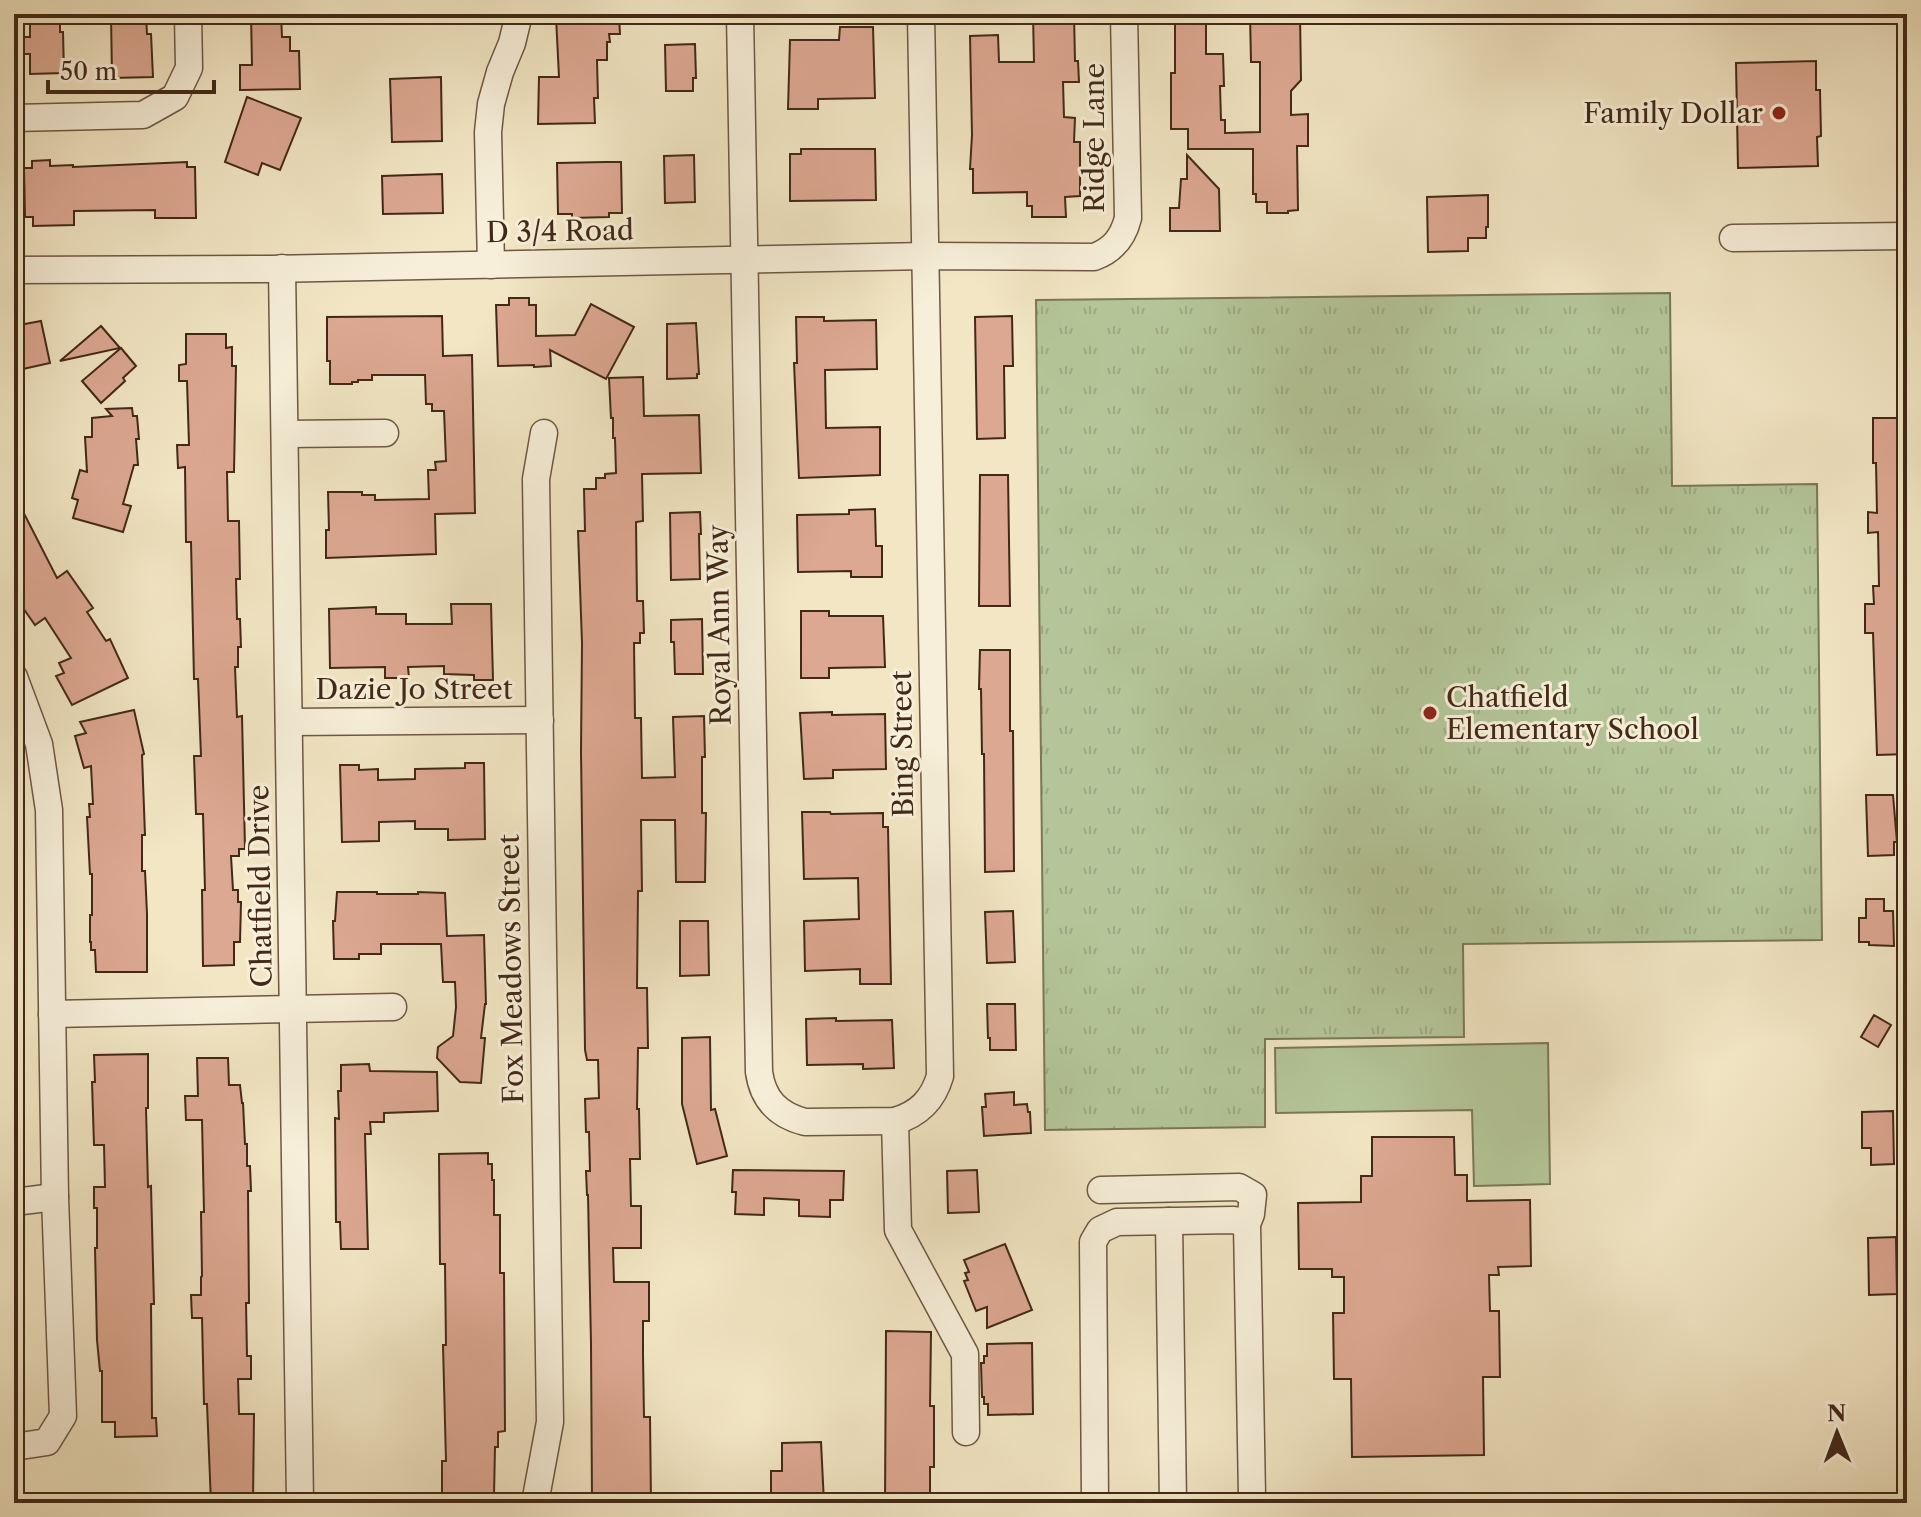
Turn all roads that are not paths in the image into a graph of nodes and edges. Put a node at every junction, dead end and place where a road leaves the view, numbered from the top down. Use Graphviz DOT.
graph roads {
  1 [pos="188,14"];
  2 [pos="519,14"];
  3 [pos="740,14"];
  4 [pos="921,14"];
  5 [pos="1124,14"];
  6 [pos="14,118"];
  7 [pos="1907,236"];
  8 [pos="1733,238"];
  9 [pos="1106,253"];
  10 [pos="926,256"];
  11 [pos="745,260"];
  12 [pos="491,265"];
  13 [pos="282,268"];
  14 [pos="14,270"];
  15 [pos="385,433"];
  16 [pos="544,433"];
  17 [pos="285,434"];
  18 [pos="14,677"];
  19 [pos="540,720"];
  20 [pos="289,722"];
  21 [pos="393,1007"];
  22 [pos="293,1009"];
  23 [pos="52,1014"];
  24 [pos="895,1121"];
  25 [pos="1101,1190"];
  26 [pos="55,1197"];
  27 [pos="14,1202"];
  28 [pos="1169,1221"];
  29 [pos="1247,1224"];
  30 [pos="966,1432"];
  31 [pos="14,1447"];
  32 [pos="300,1503"];
  33 [pos="535,1503"];
  34 [pos="1098,1503"];
  35 [pos="1173,1503"];
  36 [pos="1247,1503"];
  1 -- 6 [label="street"];
  2 -- 12 [label="street"];
  3 -- 11 [label="street, Royal Ann Way"];
  4 -- 10 [label="street, Bing Street"];
  5 -- 9 [label="street, Ridge Lane"];
  7 -- 8 [label="street"];
  9 -- 10 [label="street, D 3/4 Road"];
  10 -- 11 [label="street, D 3/4 Road"];
  10 -- 24 [label="street, Bing Street"];
  11 -- 12 [label="street, D 3/4 Road"];
  11 -- 24 [label="street, Royal Ann Way"];
  12 -- 13 [label="street, D 3/4 Road"];
  13 -- 14 [label="street, D 3/4 Road"];
  13 -- 17 [label="street, Chatfield Drive"];
  15 -- 17 [label="street"];
  16 -- 19 [label="street, Fox Meadows Street"];
  17 -- 20 [label="street, Chatfield Drive"];
  18 -- 23 [label="street"];
  19 -- 20 [label="street, Dazie Jo Street"];
  19 -- 33 [label="street, Fox Meadows Street"];
  20 -- 22 [label="street, Chatfield Drive"];
  21 -- 22 [label="street"];
  22 -- 23 [label="street"];
  22 -- 32 [label="street, Chatfield Drive"];
  23 -- 26 [label="street"];
  24 -- 30 [label="street"];
  25 -- 29 [label="street"];
  26 -- 27 [label="street"];
  26 -- 31 [label="street"];
  28 -- 29 [label="street"];
  28 -- 34 [label="street"];
  28 -- 35 [label="street"];
  29 -- 36 [label="street"];
}
